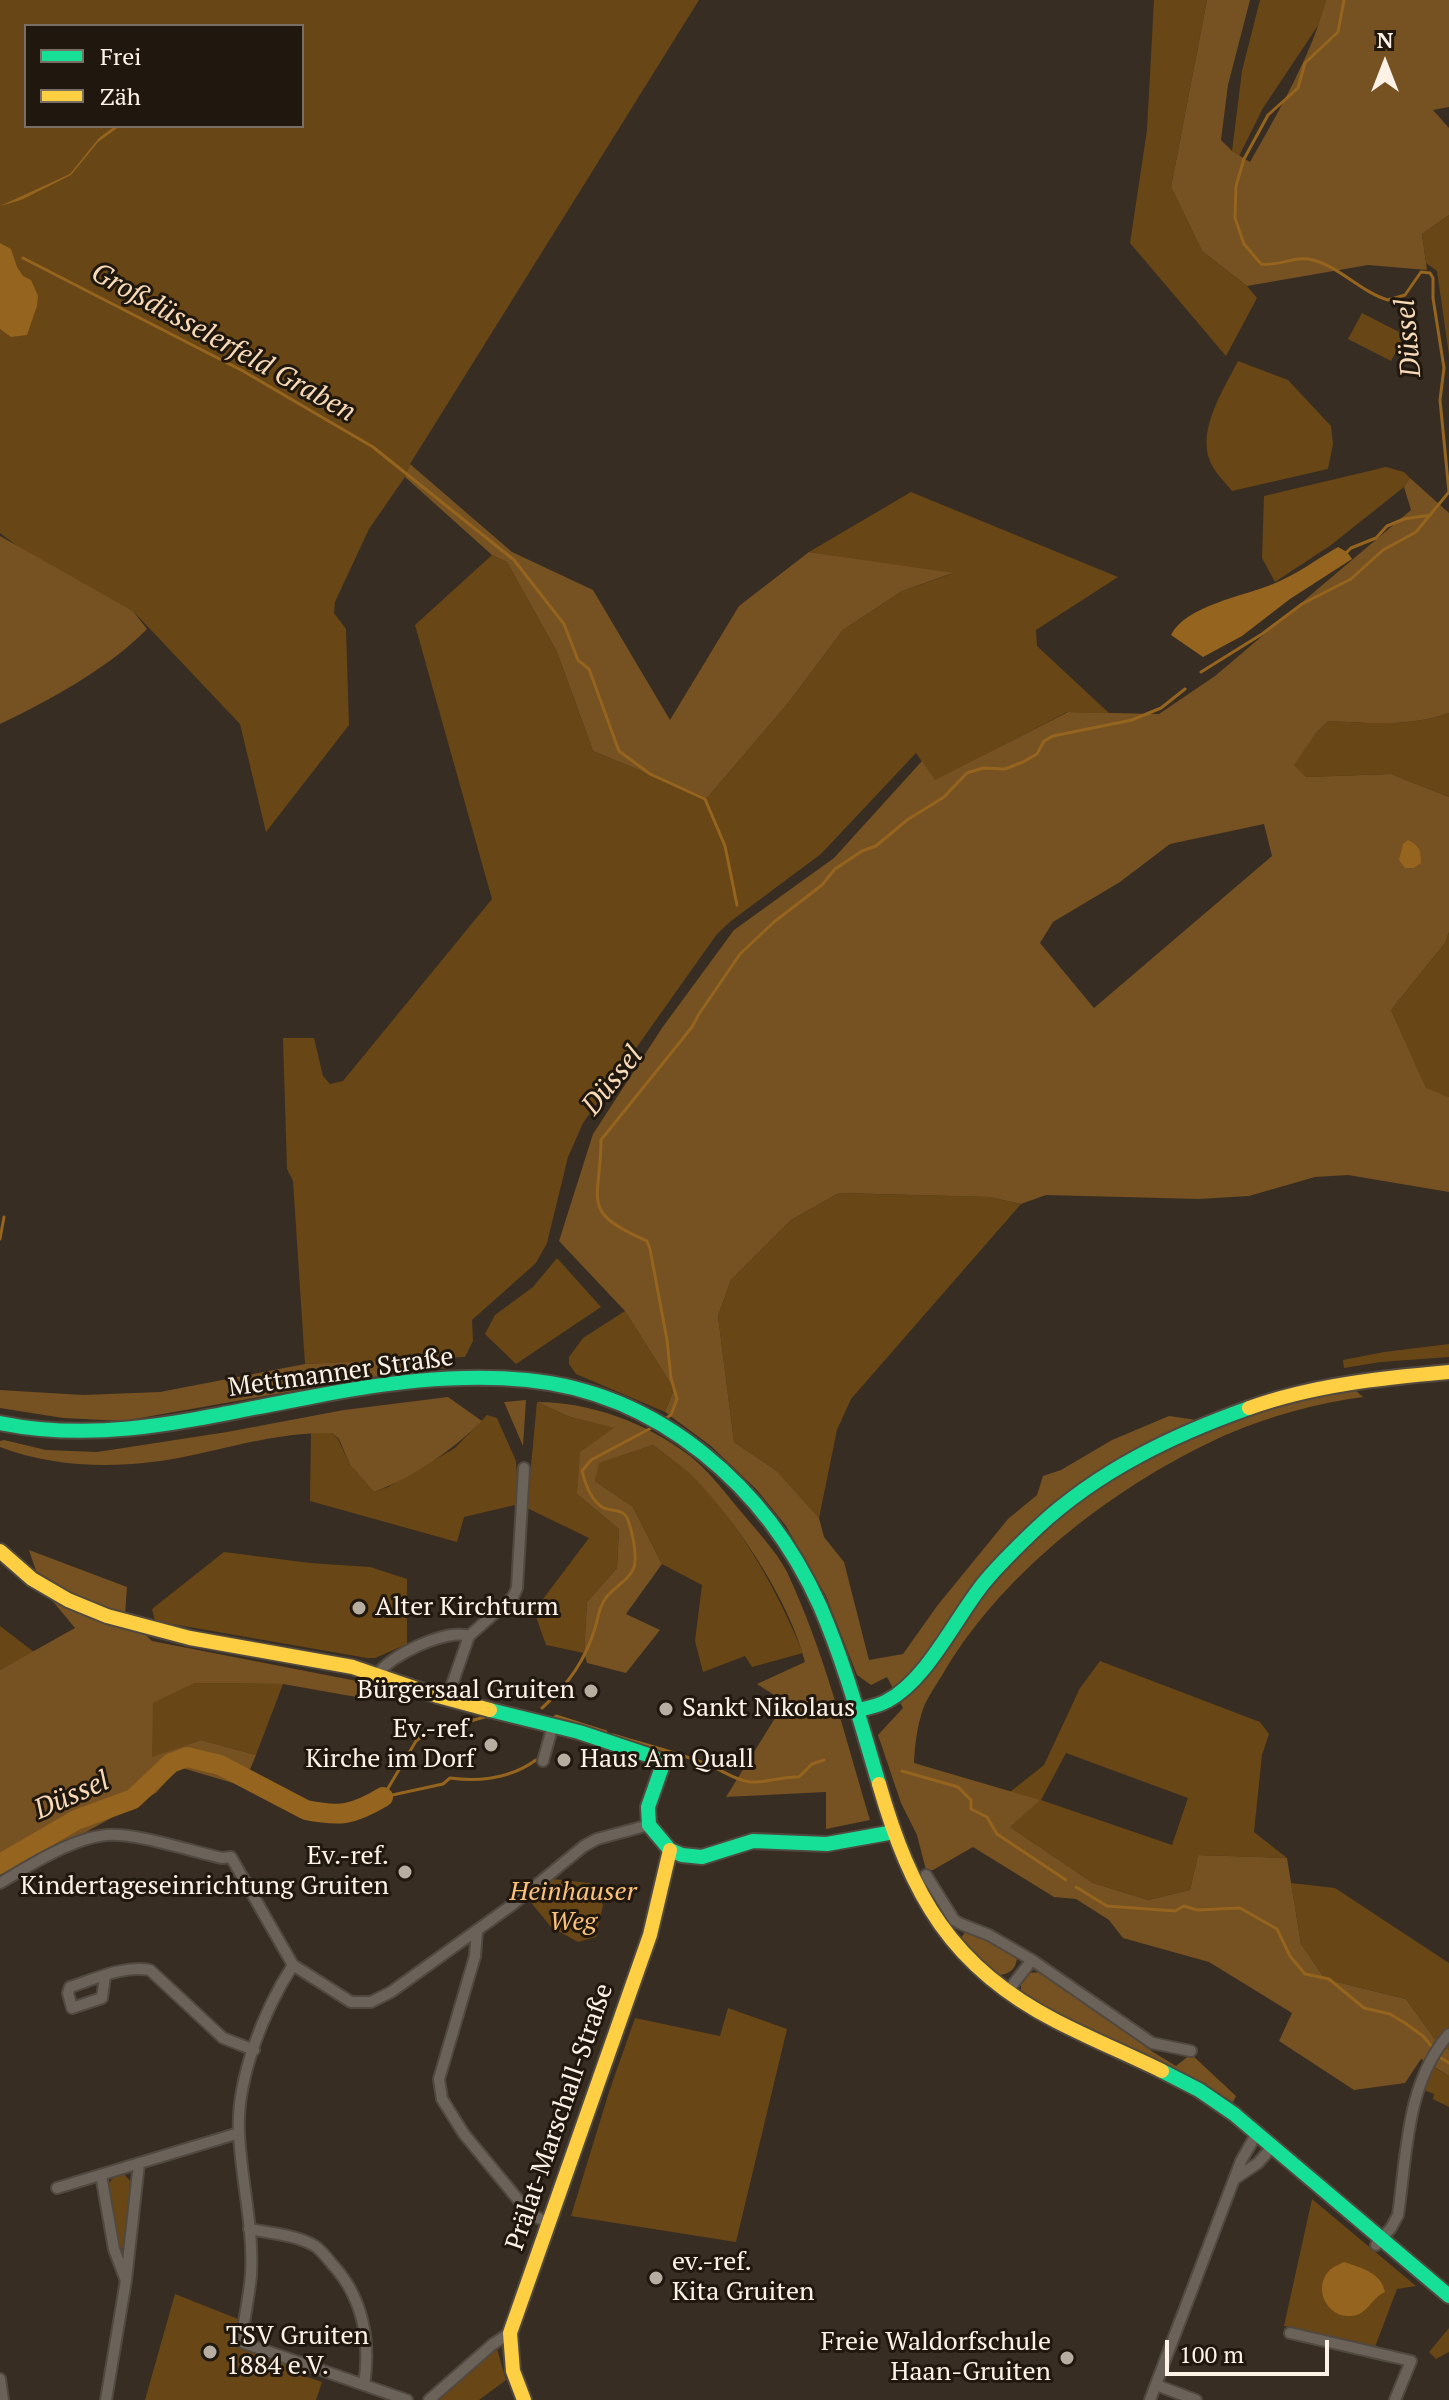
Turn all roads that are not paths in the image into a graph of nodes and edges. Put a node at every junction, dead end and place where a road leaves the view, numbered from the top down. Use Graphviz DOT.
graph roads {
  1 [pos="1449,1372"];
  2 [pos="0,1423"];
  3 [pos="524,1468"];
  4 [pos="0,1551"];
  5 [pos="469,1636"];
  6 [pos="377,1675"];
  7 [pos="447,1699"];
  8 [pos="858,1710"];
  9 [pos="553,1725"];
  10 [pos="543,1761"];
  11 [pos="649,1825"];
  12 [pos="894,1832"];
  13 [pos="670,1850"];
  14 [pos="926,1875"];
  15 [pos="0,1883"];
  16 [pos="477,1931"];
  17 [pos="1032,1960"];
  18 [pos="293,1965"];
  19 [pos="105,1976"];
  20 [pos="1007,1992"];
  21 [pos="1449,2034"];
  22 [pos="254,2050"];
  23 [pos="1191,2051"];
  24 [pos="239,2133"];
  25 [pos="1257,2133"];
  26 [pos="1273,2146"];
  27 [pos="139,2163"];
  28 [pos="101,2175"];
  29 [pos="1236,2178"];
  30 [pos="57,2188"];
  31 [pos="549,2223"];
  32 [pos="249,2229"];
  33 [pos="1378,2241"];
  34 [pos="126,2280"];
  35 [pos="1449,2296"];
  36 [pos="510,2333"];
  37 [pos="1290,2333"];
  38 [pos="0,2379"];
  39 [pos="364,2385"];
  40 [pos="1156,2385"];
  41 [pos="3,2400"];
  42 [pos="106,2400"];
  43 [pos="407,2400"];
  44 [pos="429,2400"];
  45 [pos="524,2400"];
  46 [pos="1150,2400"];
  47 [pos="1196,2400"];
  48 [pos="1395,2400"];
  1 -- 8 [label="main road"];
  2 -- 8 [label="main road, Mettmanner Straße"];
  3 -- 5 [label="street"];
  4 -- 6 [label="main road"];
  5 -- 6 [label="street"];
  5 -- 7 [label="street"];
  6 -- 7 [label="main road"];
  7 -- 9 [label="main road"];
  8 -- 12 [label="main road, Mettmanner Straße"];
  9 -- 10 [label="street"];
  9 -- 11 [label="main road"];
  11 -- 13 [label="main road"];
  11 -- 16 [label="street"];
  12 -- 13 [label="main road"];
  12 -- 20 [label="main road, Mettmanner Straße"];
  13 -- 31 [label="main road, Prälat-Marschall-Straße"];
  14 -- 17 [label="street"];
  15 -- 18 [label="street"];
  16 -- 18 [label="street"];
  16 -- 31 [label="street"];
  17 -- 20 [label="street"];
  17 -- 23 [label="street"];
  18 -- 22 [label="street"];
  19 -- 22 [label="street"];
  20 -- 25 [label="main road, Mettmanner Straße"];
  21 -- 33 [label="street"];
  22 -- 24 [label="street"];
  24 -- 27 [label="street"];
  24 -- 32 [label="street"];
  25 -- 26 [label="main road, Mettmanner Straße"];
  25 -- 29 [label="street"];
  26 -- 29 [label="street"];
  26 -- 33 [label="main road, Mettmanner Straße"];
  27 -- 28 [label="street"];
  27 -- 34 [label="street"];
  28 -- 30 [label="street"];
  28 -- 34 [label="street"];
  29 -- 40 [label="street"];
  31 -- 36 [label="main road, Prälat-Marschall-Straße"];
  32 -- 39 [label="street"];
  32 -- 39 [label="street"];
  33 -- 35 [label="main road, Mettmanner Straße"];
  34 -- 42 [label="street"];
  36 -- 44 [label="street"];
  36 -- 45 [label="main road, Prälat-Marschall-Straße"];
  37 -- 48 [label="street"];
  38 -- 41 [label="street"];
  39 -- 43 [label="street"];
  40 -- 46 [label="street"];
  40 -- 47 [label="street"];
}
